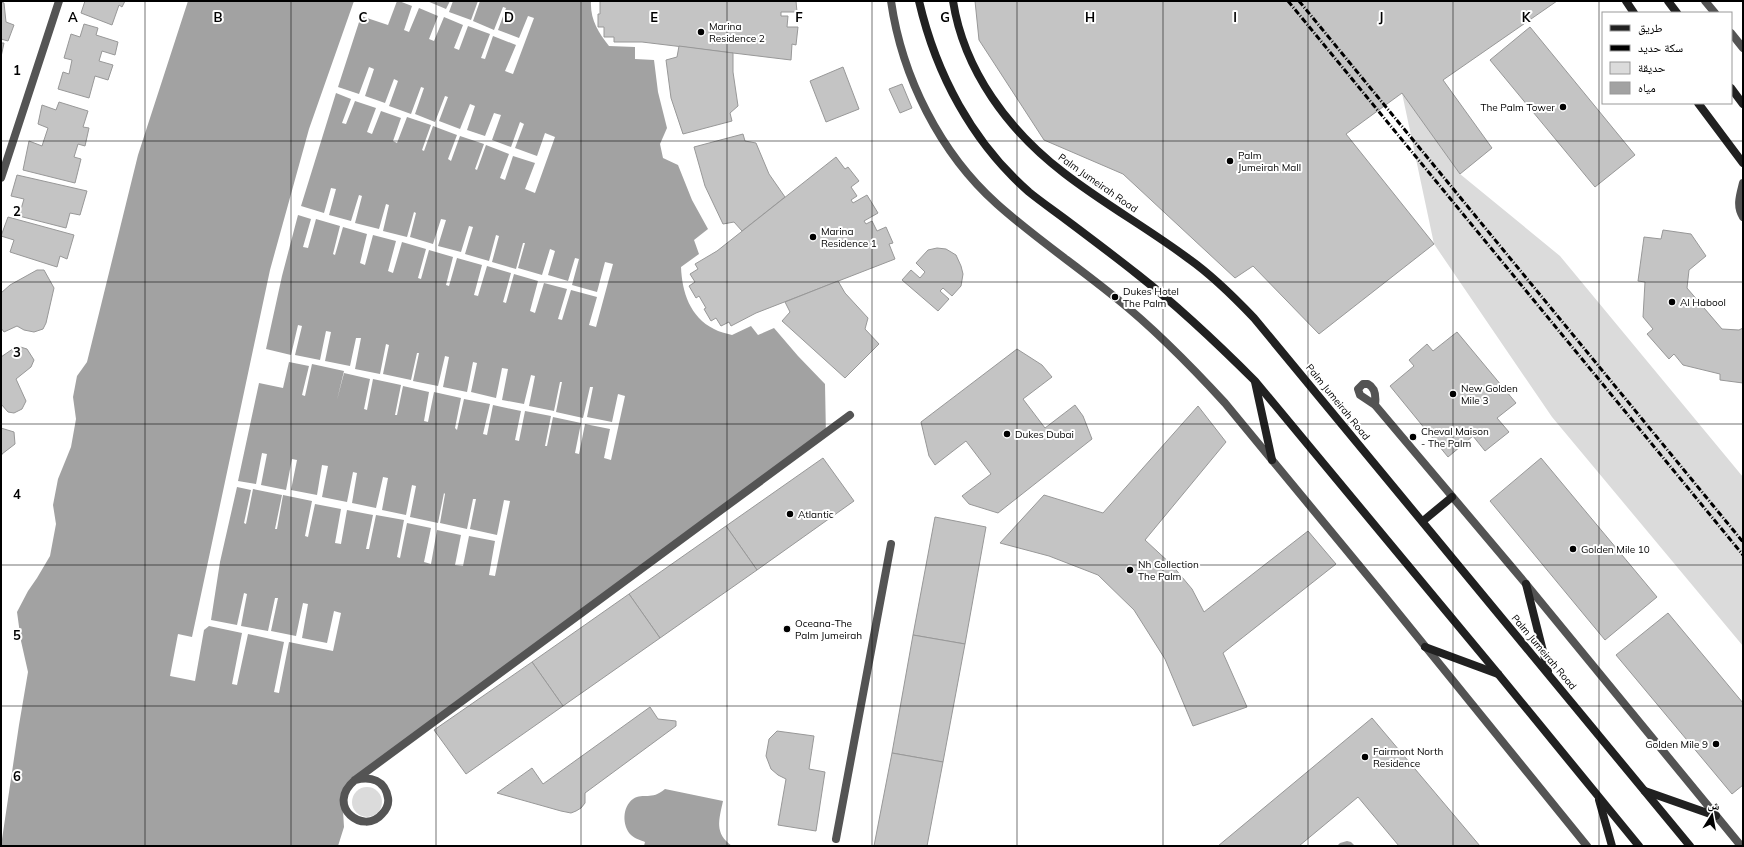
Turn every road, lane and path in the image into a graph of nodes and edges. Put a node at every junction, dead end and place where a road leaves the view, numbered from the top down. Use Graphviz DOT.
graph roads {
  1 [pos="59,1"];
  2 [pos="891,1"];
  3 [pos="919,1"];
  4 [pos="953,1"];
  5 [pos="1626,1"];
  6 [pos="1668,1"];
  7 [pos="1705,1"];
  8 [pos="1633,12"];
  9 [pos="1676,12"];
  10 [pos="1714,12"];
  11 [pos="1732,34"];
  12 [pos="1743,48"];
  13 [pos="1732,89"];
  14 [pos="1732,100"];
  15 [pos="1742,103"];
  16 [pos="1699,104"];
  17 [pos="1743,163"];
  18 [pos="1,178"];
  19 [pos="1743,183"];
  20 [pos="1743,217"];
  21 [pos="1255,382"];
  22 [pos="1375,405"];
  23 [pos="850,415"];
  24 [pos="1272,460"];
  25 [pos="1452,497"];
  26 [pos="1423,521"];
  27 [pos="891,544"];
  28 [pos="1526,584"];
  29 [pos="1426,647"];
  30 [pos="1549,674"];
  31 [pos="1499,675"];
  32 [pos="355,780"];
  33 [pos="1644,791"];
  34 [pos="1597,796"];
  35 [pos="1716,816"];
  36 [pos="836,839"];
  37 [pos="1587,846"];
  38 [pos="1612,846"];
  39 [pos="1639,846"];
  40 [pos="1690,846"];
  41 [pos="1741,846"];
  1 -- 18 [label="street"];
  2 -- 24 [label="street"];
  3 -- 21 [label="main road"];
  4 -- 26 [label="main road, Palm Jumeirah Road"];
  5 -- 8 [label="main road"];
  6 -- 9 [label="main road"];
  7 -- 10 [label="street"];
  11 -- 12 [label="street"];
  13 -- 15 [label="main road"];
  14 -- 15 [label="main road"];
  16 -- 17 [label="main road"];
  19 -- 20 [label="street"];
  21 -- 24 [label="main road"];
  21 -- 31 [label="main road"];
  22 -- 25 [label="street"];
  23 -- 32 [label="street"];
  24 -- 29 [label="street"];
  25 -- 26 [label="main road"];
  25 -- 28 [label="street"];
  26 -- 30 [label="main road, Palm Jumeirah Road"];
  27 -- 36 [label="street"];
  28 -- 30 [label="main road"];
  28 -- 35 [label="street"];
  29 -- 31 [label="main road"];
  29 -- 37 [label="street"];
  30 -- 33 [label="main road, Palm Jumeirah Road"];
  31 -- 34 [label="main road"];
  32 -- 32 [label="street"];
  33 -- 35 [label="main road"];
  33 -- 40 [label="main road, Palm Jumeirah Road"];
  34 -- 38 [label="main road"];
  34 -- 39 [label="main road"];
  35 -- 41 [label="street"];
}
